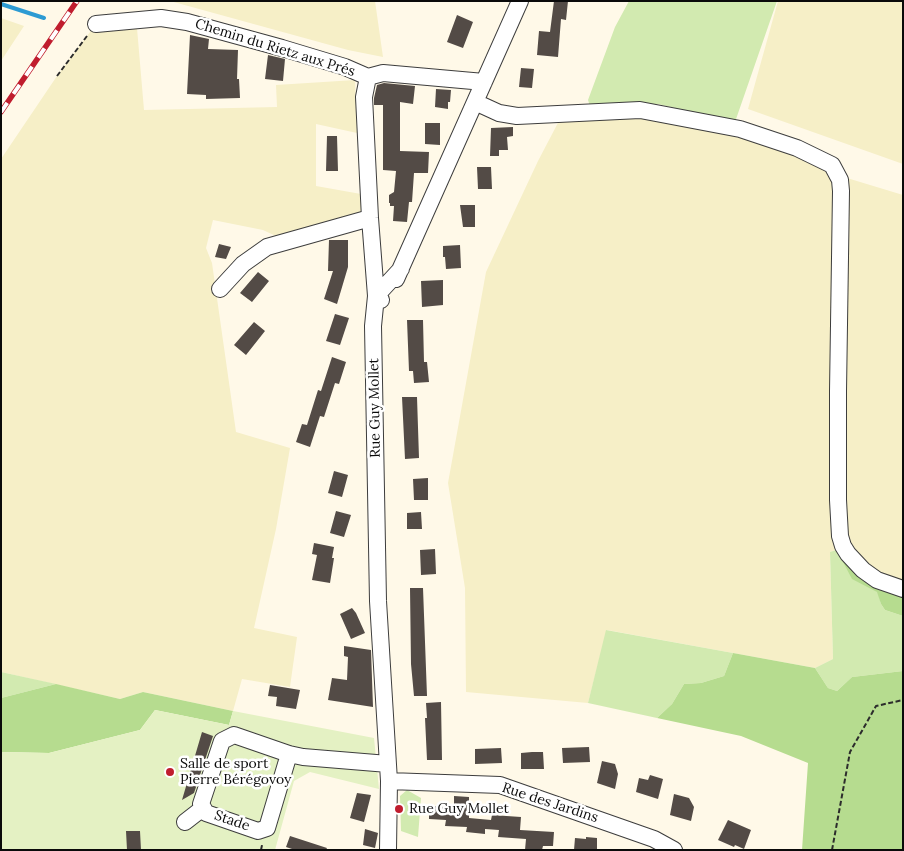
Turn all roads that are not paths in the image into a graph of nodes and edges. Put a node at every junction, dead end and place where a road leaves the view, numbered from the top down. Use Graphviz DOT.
graph roads {
  1 [pos="520,1"];
  2 [pos="96,24"];
  3 [pos="368,77"];
  4 [pos="484,82"];
  5 [pos="475,102"];
  6 [pos="370,218"];
  7 [pos="220,289"];
  8 [pos="380,300"];
  9 [pos="903,589"];
  10 [pos="289,754"];
  11 [pos="388,764"];
  12 [pos="389,781"];
  13 [pos="203,808"];
  14 [pos="185,822"];
  15 [pos="388,850"];
  16 [pos="674,850"];
  1 -- 4 [label="street, Rue Guy Mollet"];
  2 -- 3 [label="street, Chemin du Rietz aux Prés"];
  3 -- 4 [label="street, Chemin du Rietz aux Prés"];
  3 -- 6 [label="street, Rue Guy Mollet"];
  4 -- 5 [label="street, Rue Guy Mollet"];
  5 -- 8 [label="street, Rue Guy Mollet"];
  5 -- 9 [label="street"];
  6 -- 7 [label="street"];
  6 -- 8 [label="street, Rue Guy Mollet"];
  8 -- 11 [label="street, Rue Guy Mollet"];
  10 -- 11 [label="street, Stade"];
  10 -- 13 [label="street, Stade"];
  10 -- 13 [label="street, Stade"];
  11 -- 12 [label="street, Rue Guy Mollet"];
  12 -- 15 [label="street, Rue Guy Mollet"];
  12 -- 16 [label="street, Rue des Jardins"];
  13 -- 14 [label="street"];
}
